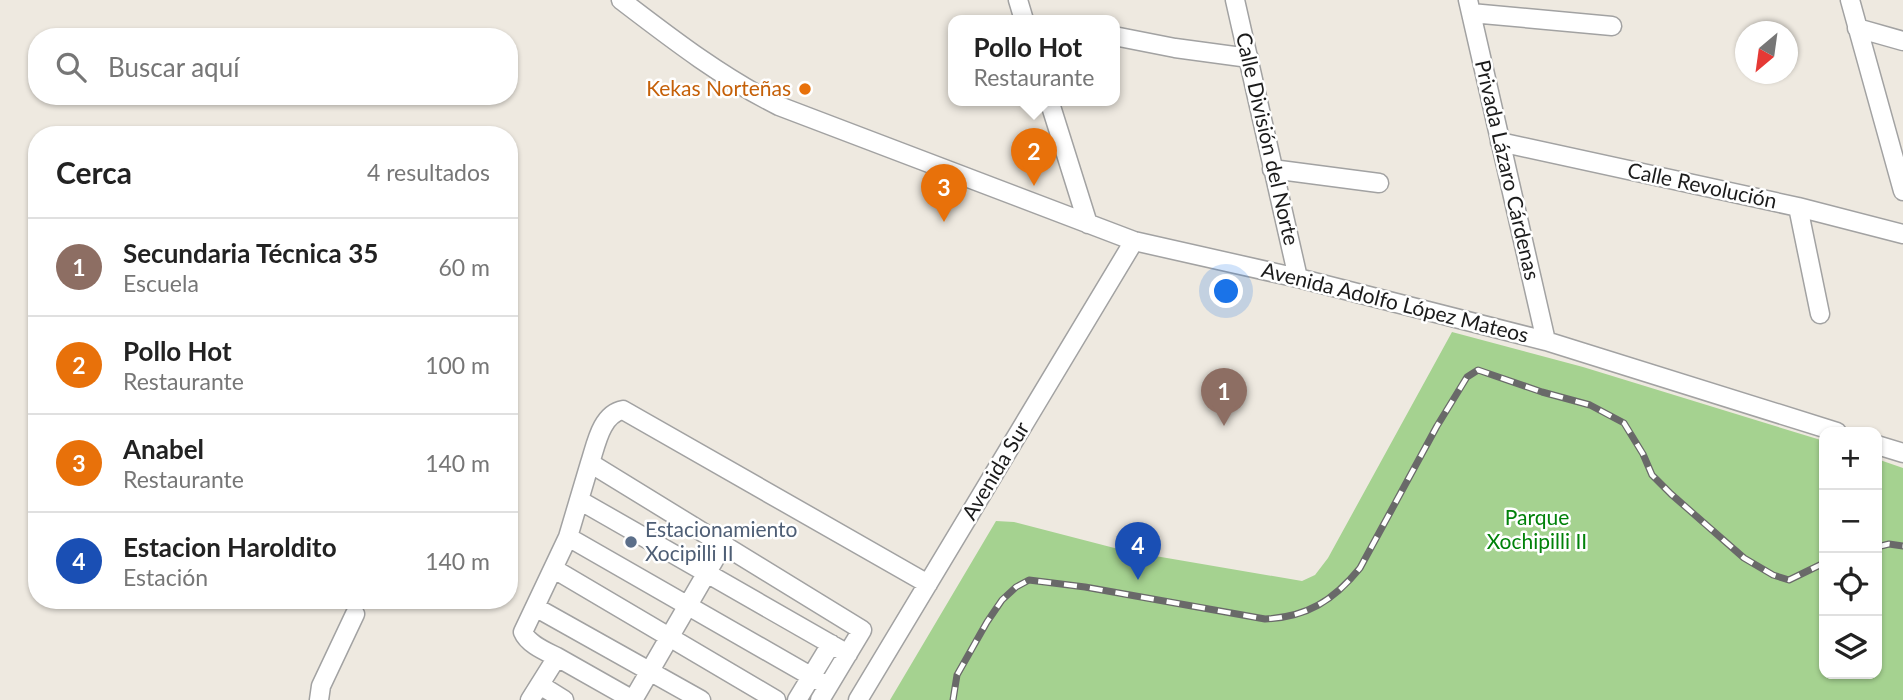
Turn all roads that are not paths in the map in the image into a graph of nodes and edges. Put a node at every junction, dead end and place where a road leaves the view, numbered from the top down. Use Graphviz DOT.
graph roads {
  1 [pos="621,0"];
  2 [pos="1236,0"];
  3 [pos="1850,0"];
  4 [pos="1470,7"];
  5 [pos="1612,26"];
  6 [pos="1857,28"];
  7 [pos="1120,37"];
  8 [pos="1903,41"];
  9 [pos="1249,58"];
  10 [pos="1051,106"];
  11 [pos="1500,142"];
  12 [pos="1272,169"];
  13 [pos="1379,183"];
  14 [pos="1903,191"];
  15 [pos="1798,207"];
  16 [pos="1088,224"];
  17 [pos="1903,234"];
  18 [pos="1134,241"];
  19 [pos="1298,278"];
  20 [pos="1820,314"];
  21 [pos="1546,341"];
  22 [pos="1821,427"];
  23 [pos="1882,447"];
  24 [pos="1903,453"];
  25 [pos="590,463"];
  26 [pos="579,500"];
  27 [pos="568,537"];
  28 [pos="723,543"];
  29 [pos="554,569"];
  30 [pos="707,572"];
  31 [pos="928,584"];
  32 [pos="688,606"];
  33 [pos="535,607"];
  34 [pos="355,614"];
  35 [pos="862,629"];
  36 [pos="670,636"];
  37 [pos="831,645"];
  38 [pos="890,648"];
  39 [pos="848,654"];
  40 [pos="556,657"];
  41 [pos="650,671"];
  42 [pos="812,677"];
  43 [pos="535,693"];
  44 [pos="824,693"];
  45 [pos="319,700"];
  46 [pos="564,700"];
  47 [pos="633,700"];
  48 [pos="701,700"];
  49 [pos="776,700"];
  50 [pos="797,700"];
  51 [pos="858,700"];
  1 -- 16 [label="street, Avenida Adolfo López Mateos"];
  2 -- 9 [label="street, Calle División del Norte"];
  3 -- 6 [label="street"];
  4 -- 5 [label="street"];
  4 -- 11 [label="street, Privada Lázaro Cárdenas"];
  6 -- 8 [label="street"];
  6 -- 14 [label="street"];
  7 -- 9 [label="street"];
  9 -- 12 [label="street, Calle División del Norte"];
  10 -- 16 [label="street"];
  11 -- 15 [label="street, Calle Revolución"];
  11 -- 21 [label="street, Privada Lázaro Cárdenas"];
  12 -- 13 [label="street"];
  12 -- 19 [label="street, Calle División del Norte"];
  15 -- 17 [label="street, Calle Revolución"];
  15 -- 20 [label="street"];
  16 -- 18 [label="street, Avenida Adolfo López Mateos"];
  18 -- 19 [label="street, Avenida Adolfo López Mateos"];
  18 -- 31 [label="street, Avenida Sur"];
  19 -- 21 [label="street, Avenida Adolfo López Mateos"];
  21 -- 22 [label="street, Avenida Adolfo López Mateos"];
  23 -- 24 [label="street"];
  25 -- 26 [label="street"];
  25 -- 28 [label="street"];
  25 -- 31 [label="street"];
  26 -- 27 [label="street"];
  26 -- 30 [label="street"];
  27 -- 29 [label="street"];
  27 -- 32 [label="street"];
  28 -- 30 [label="street"];
  28 -- 35 [label="street"];
  29 -- 33 [label="street"];
  29 -- 36 [label="street"];
  30 -- 32 [label="street"];
  30 -- 37 [label="street"];
  31 -- 38 [label="street, Avenida Sur"];
  32 -- 36 [label="street"];
  32 -- 42 [label="street"];
  33 -- 40 [label="street"];
  33 -- 41 [label="street"];
  34 -- 45 [label="street"];
  35 -- 38 [label="street"];
  35 -- 39 [label="street"];
  36 -- 41 [label="street"];
  36 -- 49 [label="street"];
  37 -- 39 [label="street"];
  37 -- 42 [label="street"];
  38 -- 51 [label="street, Avenida Sur"];
  39 -- 44 [label="street"];
  40 -- 43 [label="street"];
  40 -- 47 [label="street"];
  41 -- 47 [label="street"];
  41 -- 48 [label="street"];
  42 -- 44 [label="street"];
  42 -- 50 [label="street"];
  43 -- 46 [label="street"];
}
